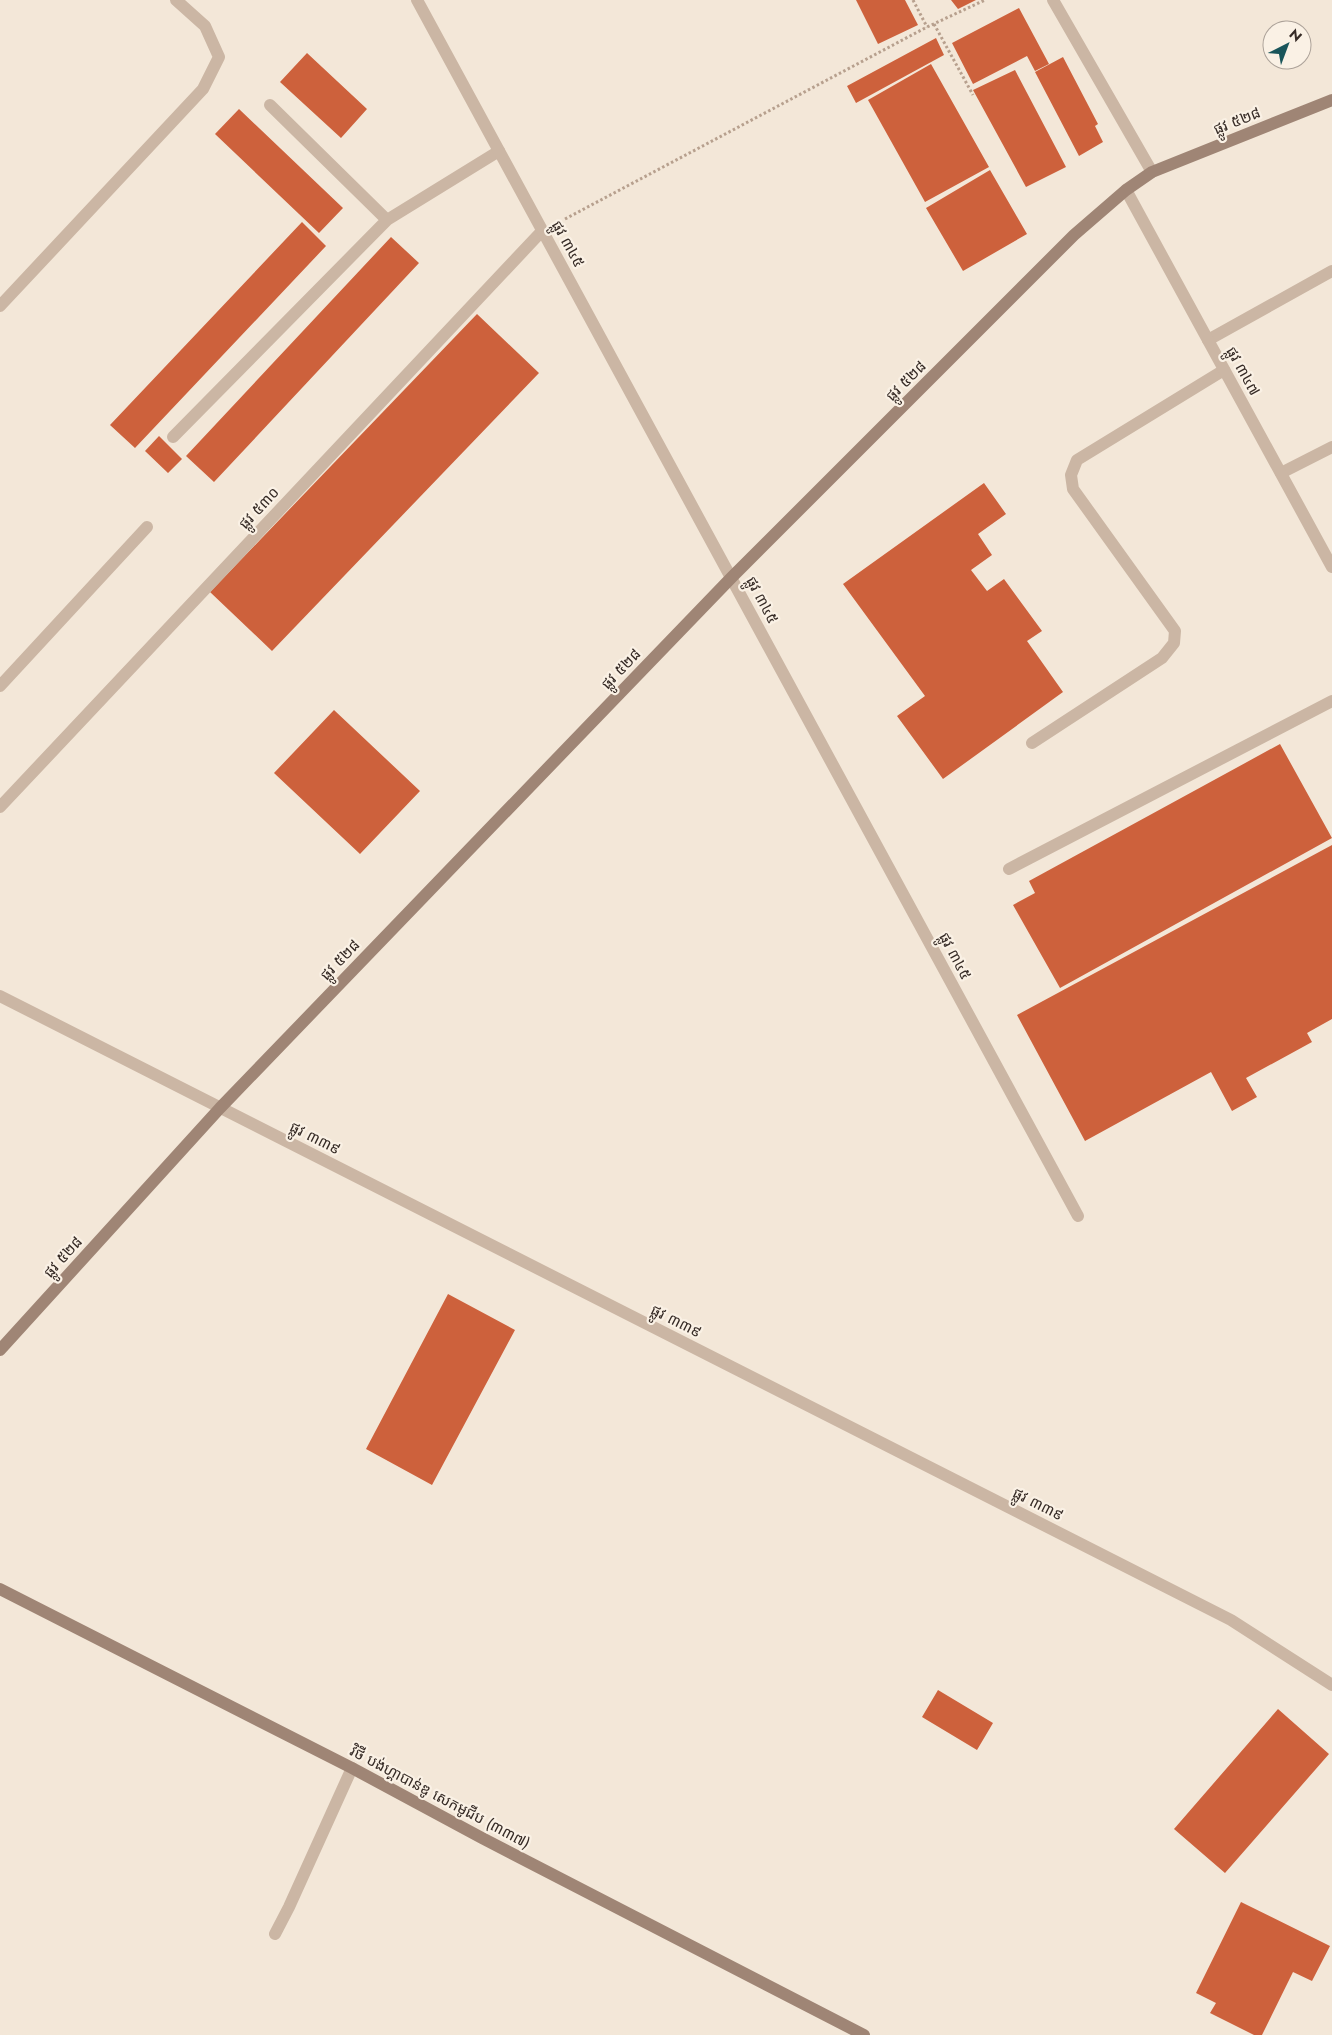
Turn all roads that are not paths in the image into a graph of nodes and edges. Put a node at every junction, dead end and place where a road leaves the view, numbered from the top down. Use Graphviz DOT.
graph roads {
  1 [pos="176,0"];
  2 [pos="417,0"];
  3 [pos="1053,0"];
  4 [pos="1332,100"];
  5 [pos="270,106"];
  6 [pos="499,151"];
  7 [pos="1152,172"];
  8 [pos="1126,190"];
  9 [pos="387,220"];
  10 [pos="542,231"];
  11 [pos="1332,271"];
  12 [pos="0,306"];
  13 [pos="1208,340"];
  14 [pos="1224,370"];
  15 [pos="173,437"];
  16 [pos="1332,446"];
  17 [pos="1281,473"];
  18 [pos="147,527"];
  19 [pos="1332,567"];
  20 [pos="731,578"];
  21 [pos="0,686"];
  22 [pos="1332,700"];
  23 [pos="1032,744"];
  24 [pos="0,808"];
  25 [pos="1009,869"];
  26 [pos="0,996"];
  27 [pos="220,1108"];
  28 [pos="1078,1216"];
  29 [pos="0,1350"];
  30 [pos="0,1589"];
  31 [pos="1332,1685"];
  32 [pos="352,1768"];
  33 [pos="274,1934"];
  34 [pos="864,2035"];
  1 -- 12 [label="street"];
  2 -- 6 [label="street, ផ្លូវ ៣៤៥"];
  3 -- 7 [label="street"];
  4 -- 7 [label="street, ផ្លូវ ៥២៨"];
  5 -- 9 [label="street"];
  6 -- 9 [label="street"];
  6 -- 10 [label="street, ផ្លូវ ៣៤៥"];
  7 -- 8 [label="street, ផ្លូវ ៥២៨"];
  8 -- 13 [label="street, ផ្លូវ ៣៤៧"];
  8 -- 20 [label="street, ផ្លូវ ៥២៨"];
  9 -- 15 [label="street"];
  10 -- 20 [label="street, ផ្លូវ ៣៤៥"];
  10 -- 24 [label="street, ផ្លូវ ៥៣០"];
  11 -- 13 [label="street"];
  13 -- 14 [label="street, ផ្លូវ ៣៤៧"];
  14 -- 17 [label="street, ផ្លូវ ៣៤៧"];
  14 -- 23 [label="street"];
  16 -- 17 [label="street"];
  17 -- 19 [label="street, ផ្លូវ ៣៤៧"];
  18 -- 21 [label="street"];
  20 -- 27 [label="street, ផ្លូវ ៥២៨"];
  20 -- 28 [label="street, ផ្លូវ ៣៤៥"];
  22 -- 25 [label="street"];
  26 -- 27 [label="street, ផ្លូវ ៣៣៩"];
  27 -- 29 [label="street, ផ្លូវ ៥២៨"];
  27 -- 31 [label="street, ផ្លូវ ៣៣៩"];
  30 -- 32 [label="street, វិថី បង់ហ្គាបាន់ឌូ សេកមូជីប (៣៣៧)"];
  32 -- 33 [label="street"];
  32 -- 34 [label="street, វិថី បង់ហ្គាបាន់ឌូ សេកមូជីប (៣៣៧)"];
}
